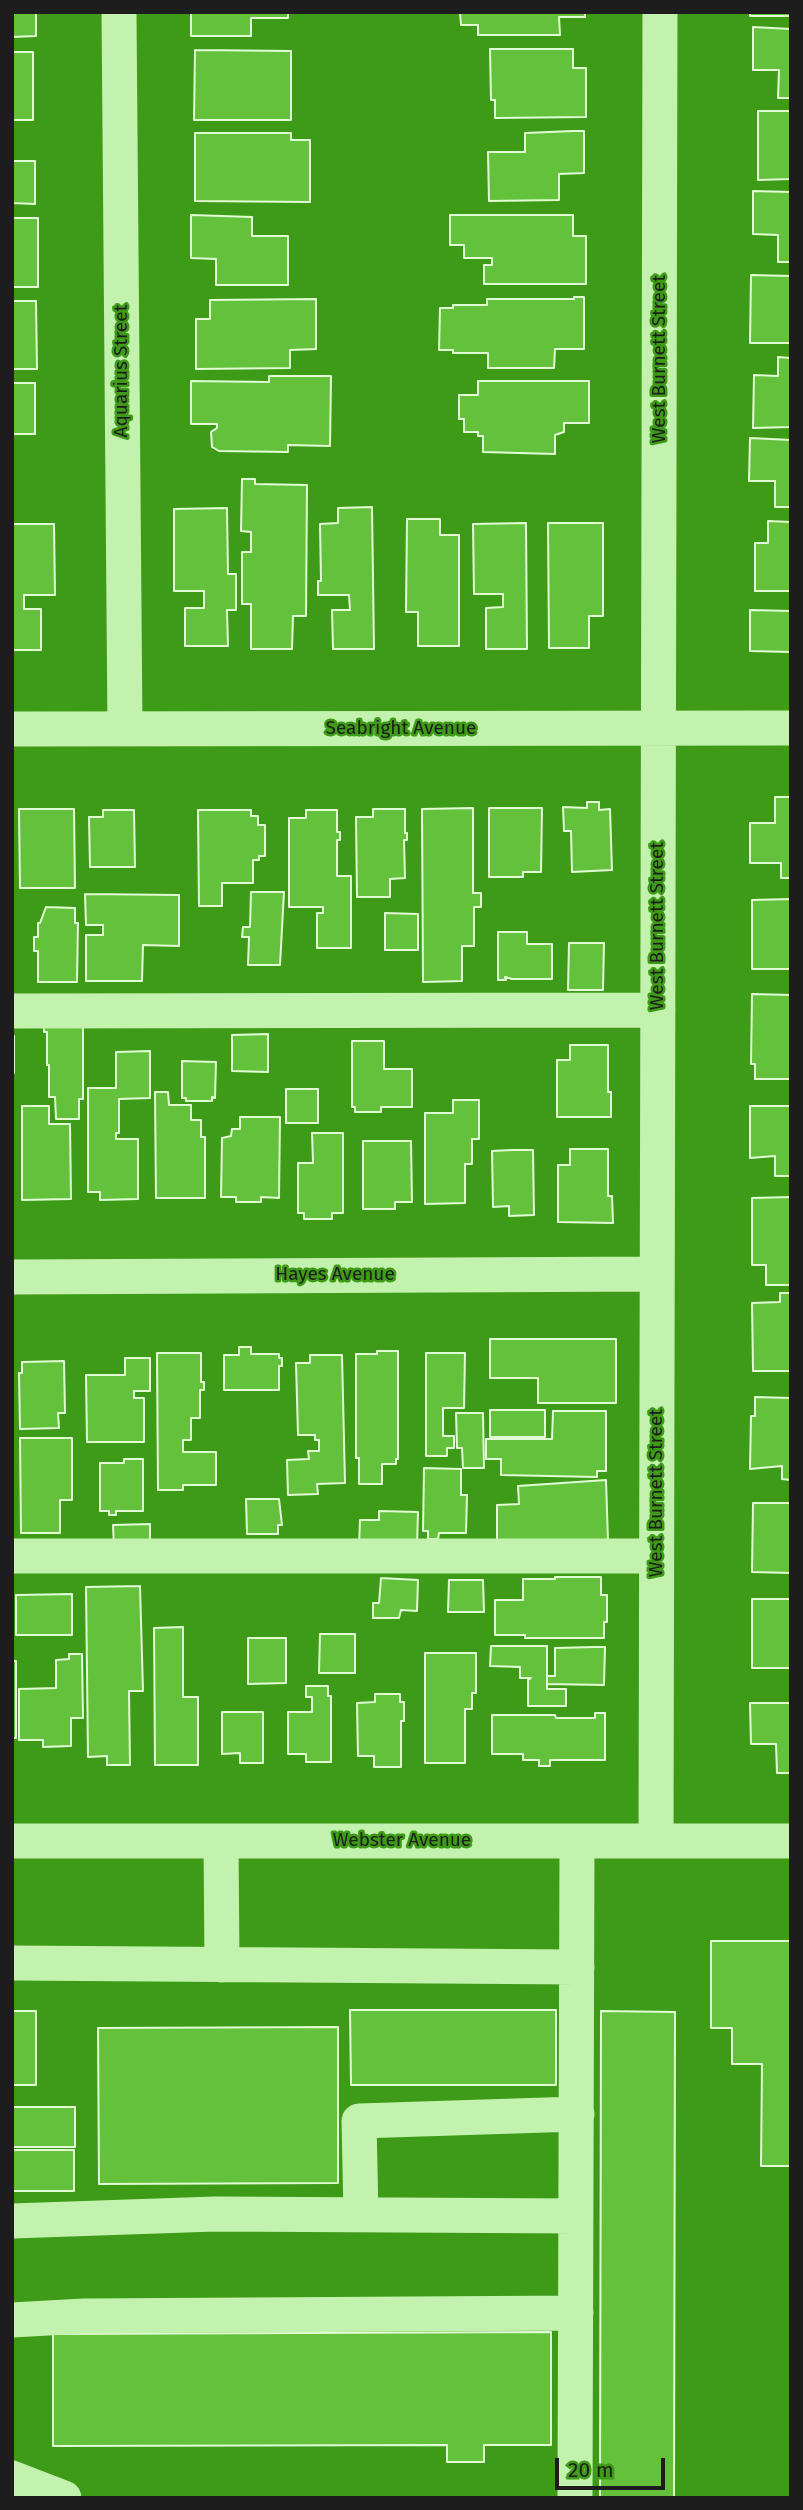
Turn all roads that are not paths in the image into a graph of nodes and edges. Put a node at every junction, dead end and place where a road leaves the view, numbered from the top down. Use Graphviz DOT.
graph roads {
  1 [pos="119,12"];
  2 [pos="660,12"];
  3 [pos="659,728"];
  4 [pos="791,728"];
  5 [pos="12,729"];
  6 [pos="125,729"];
  7 [pos="658,1010"];
  8 [pos="12,1011"];
  9 [pos="657,1274"];
  10 [pos="12,1277"];
  11 [pos="12,1556"];
  12 [pos="656,1556"];
  13 [pos="12,1841"];
  14 [pos="221,1841"];
  15 [pos="577,1841"];
  16 [pos="656,1841"];
  17 [pos="791,1841"];
  18 [pos="12,1963"];
  19 [pos="222,1965"];
  20 [pos="577,1967"];
  21 [pos="576,2114"];
  22 [pos="361,2215"];
  23 [pos="576,2216"];
  24 [pos="12,2221"];
  25 [pos="576,2313"];
  26 [pos="12,2320"];
  27 [pos="12,2478"];
  28 [pos="64,2498"];
  29 [pos="575,2498"];
  1 -- 6 [label="street, Aquarius Street"];
  2 -- 3 [label="street, West Burnett Street"];
  3 -- 4 [label="street, Seabright Avenue"];
  3 -- 6 [label="street, Seabright Avenue"];
  3 -- 7 [label="street, West Burnett Street"];
  5 -- 6 [label="street, Seabright Avenue"];
  7 -- 8 [label="street"];
  7 -- 9 [label="street, West Burnett Street"];
  9 -- 10 [label="street, Hayes Avenue"];
  9 -- 12 [label="street, West Burnett Street"];
  11 -- 12 [label="street"];
  12 -- 16 [label="street, West Burnett Street"];
  13 -- 14 [label="street, Webster Avenue"];
  14 -- 15 [label="street, Webster Avenue"];
  14 -- 19 [label="street"];
  15 -- 16 [label="street, Webster Avenue"];
  15 -- 20 [label="street"];
  16 -- 17 [label="street, Webster Avenue"];
  18 -- 19 [label="street"];
  19 -- 20 [label="street"];
  20 -- 21 [label="street"];
  21 -- 22 [label="street"];
  21 -- 23 [label="street"];
  22 -- 23 [label="street"];
  22 -- 24 [label="street"];
  23 -- 25 [label="street"];
  25 -- 26 [label="street"];
  25 -- 29 [label="street"];
  27 -- 28 [label="street"];
}
